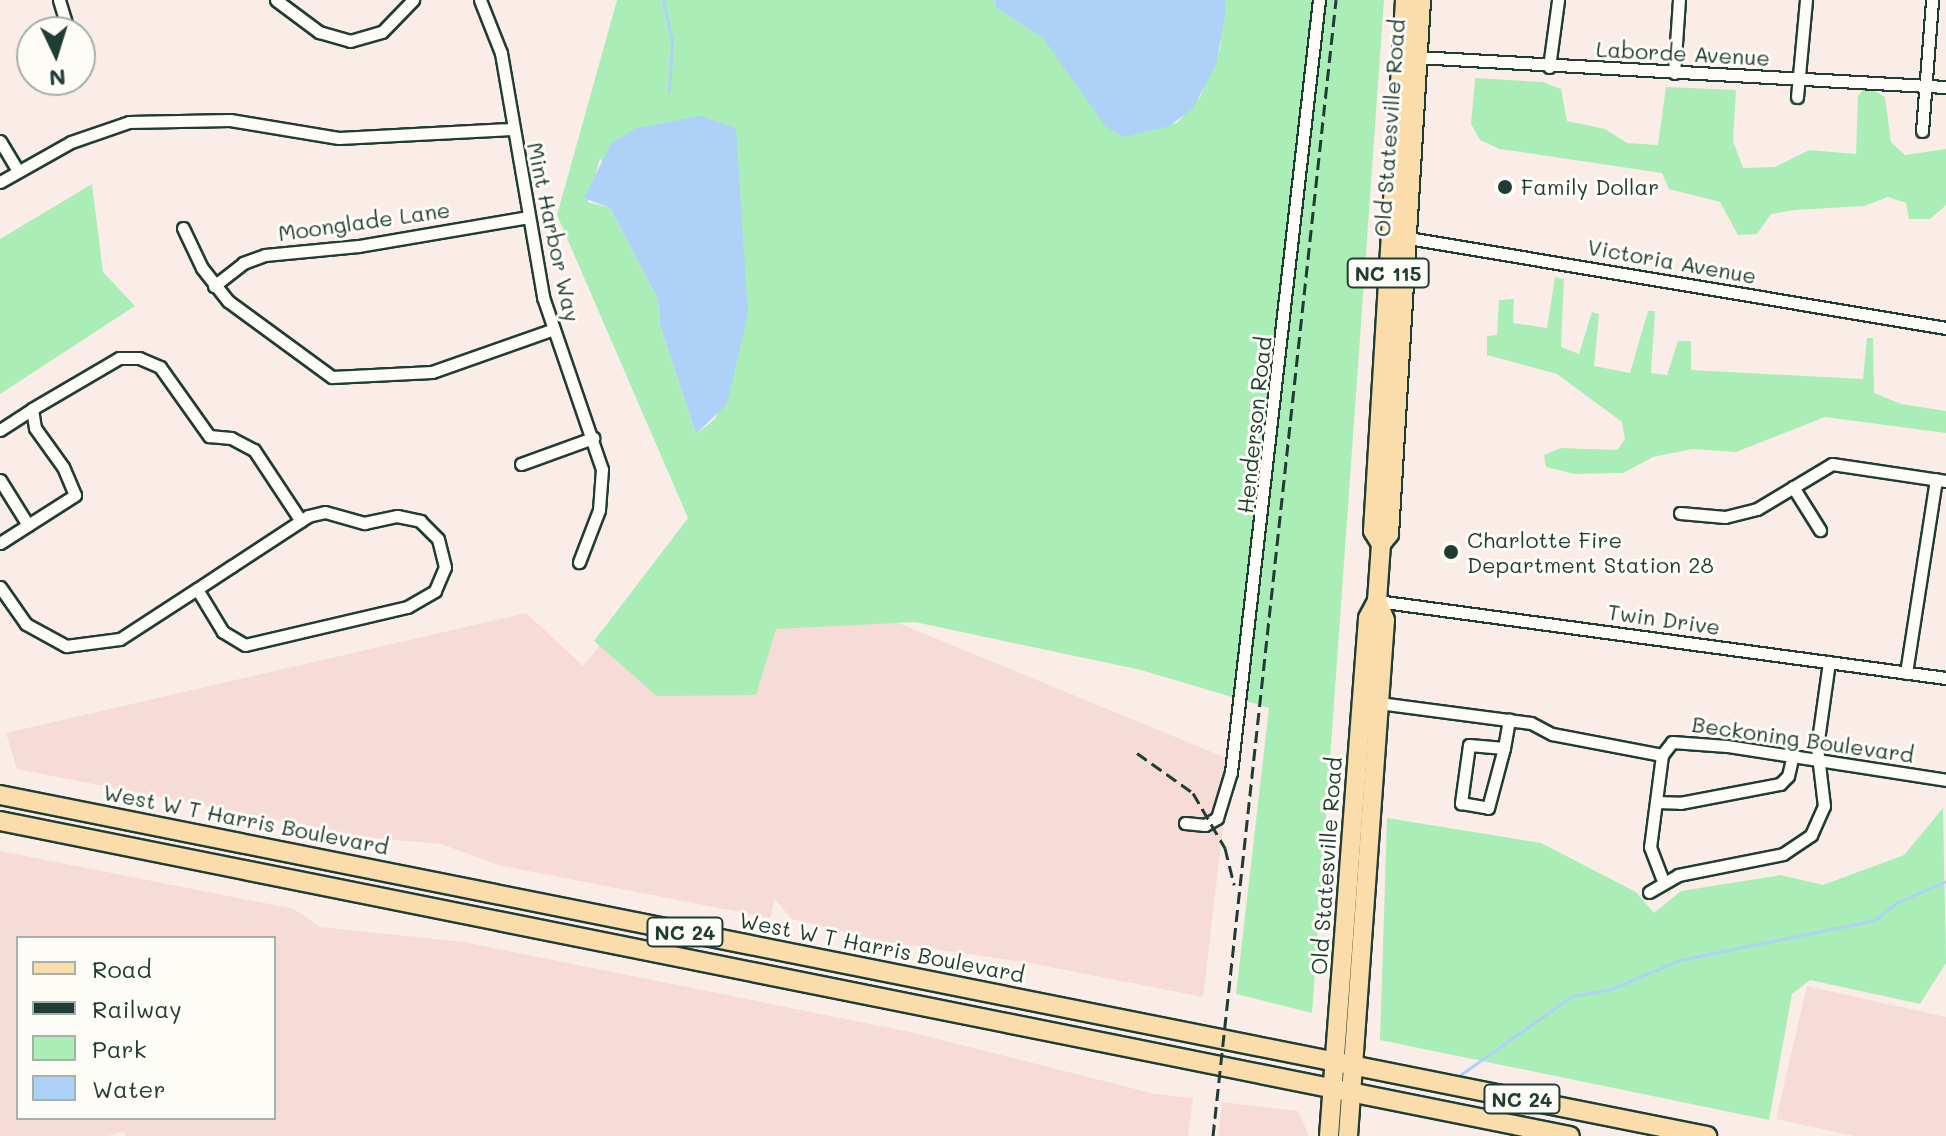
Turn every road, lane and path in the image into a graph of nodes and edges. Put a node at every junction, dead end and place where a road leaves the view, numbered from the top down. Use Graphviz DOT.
graph roads {
  1 [pos="276,0"];
  2 [pos="413,0"];
  3 [pos="480,0"];
  4 [pos="1319,0"];
  5 [pos="1405,0"];
  6 [pos="1421,0"];
  7 [pos="1558,0"];
  8 [pos="1679,0"];
  9 [pos="1806,0"];
  10 [pos="1932,0"];
  11 [pos="1417,57"];
  12 [pos="1549,67"];
  13 [pos="1674,73"];
  14 [pos="1799,79"];
  15 [pos="1925,85"];
  16 [pos="1946,87"];
  17 [pos="1797,97"];
  18 [pos="512,129"];
  19 [pos="1922,131"];
  20 [pos="0,141"];
  21 [pos="18,171"];
  22 [pos="0,182"];
  23 [pos="528,217"];
  24 [pos="183,228"];
  25 [pos="1398,236"];
  26 [pos="214,286"];
  27 [pos="1946,328"];
  28 [pos="554,329"];
  29 [pos="32,409"];
  30 [pos="0,430"];
  31 [pos="593,438"];
  32 [pos="521,464"];
  33 [pos="0,480"];
  34 [pos="1941,480"];
  35 [pos="1793,487"];
  36 [pos="1680,513"];
  37 [pos="301,521"];
  38 [pos="28,525"];
  39 [pos="1820,530"];
  40 [pos="0,543"];
  41 [pos="579,562"];
  42 [pos="0,587"];
  43 [pos="197,589"];
  44 [pos="1377,601"];
  45 [pos="11,607"];
  46 [pos="0,615"];
  47 [pos="1829,662"];
  48 [pos="1906,673"];
  49 [pos="1946,678"];
  50 [pos="1379,703"];
  51 [pos="1509,719"];
  52 [pos="1504,748"];
  53 [pos="1662,755"];
  54 [pos="1792,758"];
  55 [pos="1819,761"];
  56 [pos="1946,780"];
  57 [pos="0,795"];
  58 [pos="1656,802"];
  59 [pos="0,821"];
  60 [pos="1185,823"];
  61 [pos="25,826"];
  62 [pos="209,836"];
  63 [pos="194,860"];
  64 [pos="395,873"];
  65 [pos="1663,881"];
  66 [pos="1649,892"];
  67 [pos="1346,1064"];
  68 [pos="1334,1089"];
  69 [pos="1353,1093"];
  70 [pos="1329,1136"];
  71 [pos="1348,1136"];
  72 [pos="1570,1136"];
  73 [pos="1707,1136"];
  1 -- 2 [label="street"];
  3 -- 18 [label="street, Mint Harbor Way"];
  4 -- 60 [label="street, Henderson Road"];
  5 -- 25 [label="main road, Old Statesville Road / NC 115"];
  6 -- 11 [label="main road, Old Statesville Road / NC 115"];
  7 -- 12 [label="street"];
  8 -- 13 [label="street"];
  9 -- 14 [label="street"];
  10 -- 15 [label="street"];
  11 -- 12 [label="street, Laborde Avenue"];
  11 -- 25 [label="main road, Old Statesville Road / NC 115"];
  12 -- 13 [label="street, Laborde Avenue"];
  13 -- 14 [label="street, Laborde Avenue"];
  14 -- 15 [label="street, Laborde Avenue"];
  14 -- 17 [label="street"];
  15 -- 16 [label="street, Laborde Avenue"];
  15 -- 19 [label="street"];
  18 -- 21 [label="street"];
  18 -- 23 [label="street, Mint Harbor Way"];
  20 -- 21 [label="street"];
  21 -- 22 [label="street"];
  23 -- 26 [label="street, Moonglade Lane"];
  23 -- 28 [label="street, Mint Harbor Way"];
  24 -- 26 [label="street"];
  25 -- 27 [label="street, Victoria Avenue"];
  25 -- 44 [label="main road, Old Statesville Road / NC 115"];
  26 -- 28 [label="street"];
  28 -- 31 [label="street, Mint Harbor Way"];
  29 -- 30 [label="street"];
  29 -- 37 [label="street"];
  29 -- 38 [label="street"];
  31 -- 32 [label="street"];
  31 -- 41 [label="street, Mint Harbor Way"];
  33 -- 38 [label="street"];
  34 -- 35 [label="street"];
  34 -- 48 [label="street"];
  35 -- 36 [label="street"];
  35 -- 39 [label="street"];
  37 -- 43 [label="street"];
  37 -- 43 [label="street"];
  38 -- 40 [label="street"];
  42 -- 45 [label="street"];
  43 -- 45 [label="street"];
  44 -- 47 [label="street, Twin Drive"];
  44 -- 50 [label="main road, Old Statesville Road / NC 115"];
  44 -- 67 [label="main road, Old Statesville Road / NC 115"];
  45 -- 46 [label="street"];
  47 -- 48 [label="street, Twin Drive"];
  47 -- 55 [label="street"];
  48 -- 49 [label="street, Twin Drive"];
  50 -- 51 [label="street, Beckoning Boulevard"];
  50 -- 67 [label="main road, Old Statesville Road / NC 115"];
  51 -- 52 [label="street"];
  51 -- 53 [label="street, Beckoning Boulevard"];
  52 -- 52 [label="street"];
  53 -- 54 [label="street, Beckoning Boulevard"];
  53 -- 58 [label="street"];
  54 -- 55 [label="street, Beckoning Boulevard"];
  54 -- 58 [label="street"];
  55 -- 56 [label="street, Beckoning Boulevard"];
  55 -- 65 [label="street"];
  57 -- 62 [label="main road, West W T Harris Boulevard / NC 24"];
  58 -- 65 [label="street"];
  59 -- 61 [label="main road, NC 24"];
  61 -- 62 [label="main road"];
  61 -- 63 [label="main road, NC 24"];
  62 -- 64 [label="main road, West W T Harris Boulevard / NC 24"];
  63 -- 64 [label="main road"];
  63 -- 68 [label="main road, NC 24"];
  64 -- 67 [label="main road, West W T Harris Boulevard / NC 24"];
  65 -- 66 [label="street"];
  67 -- 68 [label="main road, Old Statesville Road / NC 115"];
  67 -- 69 [label="main road, Old Statesville Road / NC 115"];
  67 -- 73 [label="main road, West W T Harris Boulevard / NC 24"];
  68 -- 69 [label="main road, NC 24"];
  68 -- 70 [label="main road, Old Statesville Road / NC 115"];
  69 -- 71 [label="main road, Old Statesville Road / NC 115"];
  69 -- 72 [label="main road, NC 24"];
}
